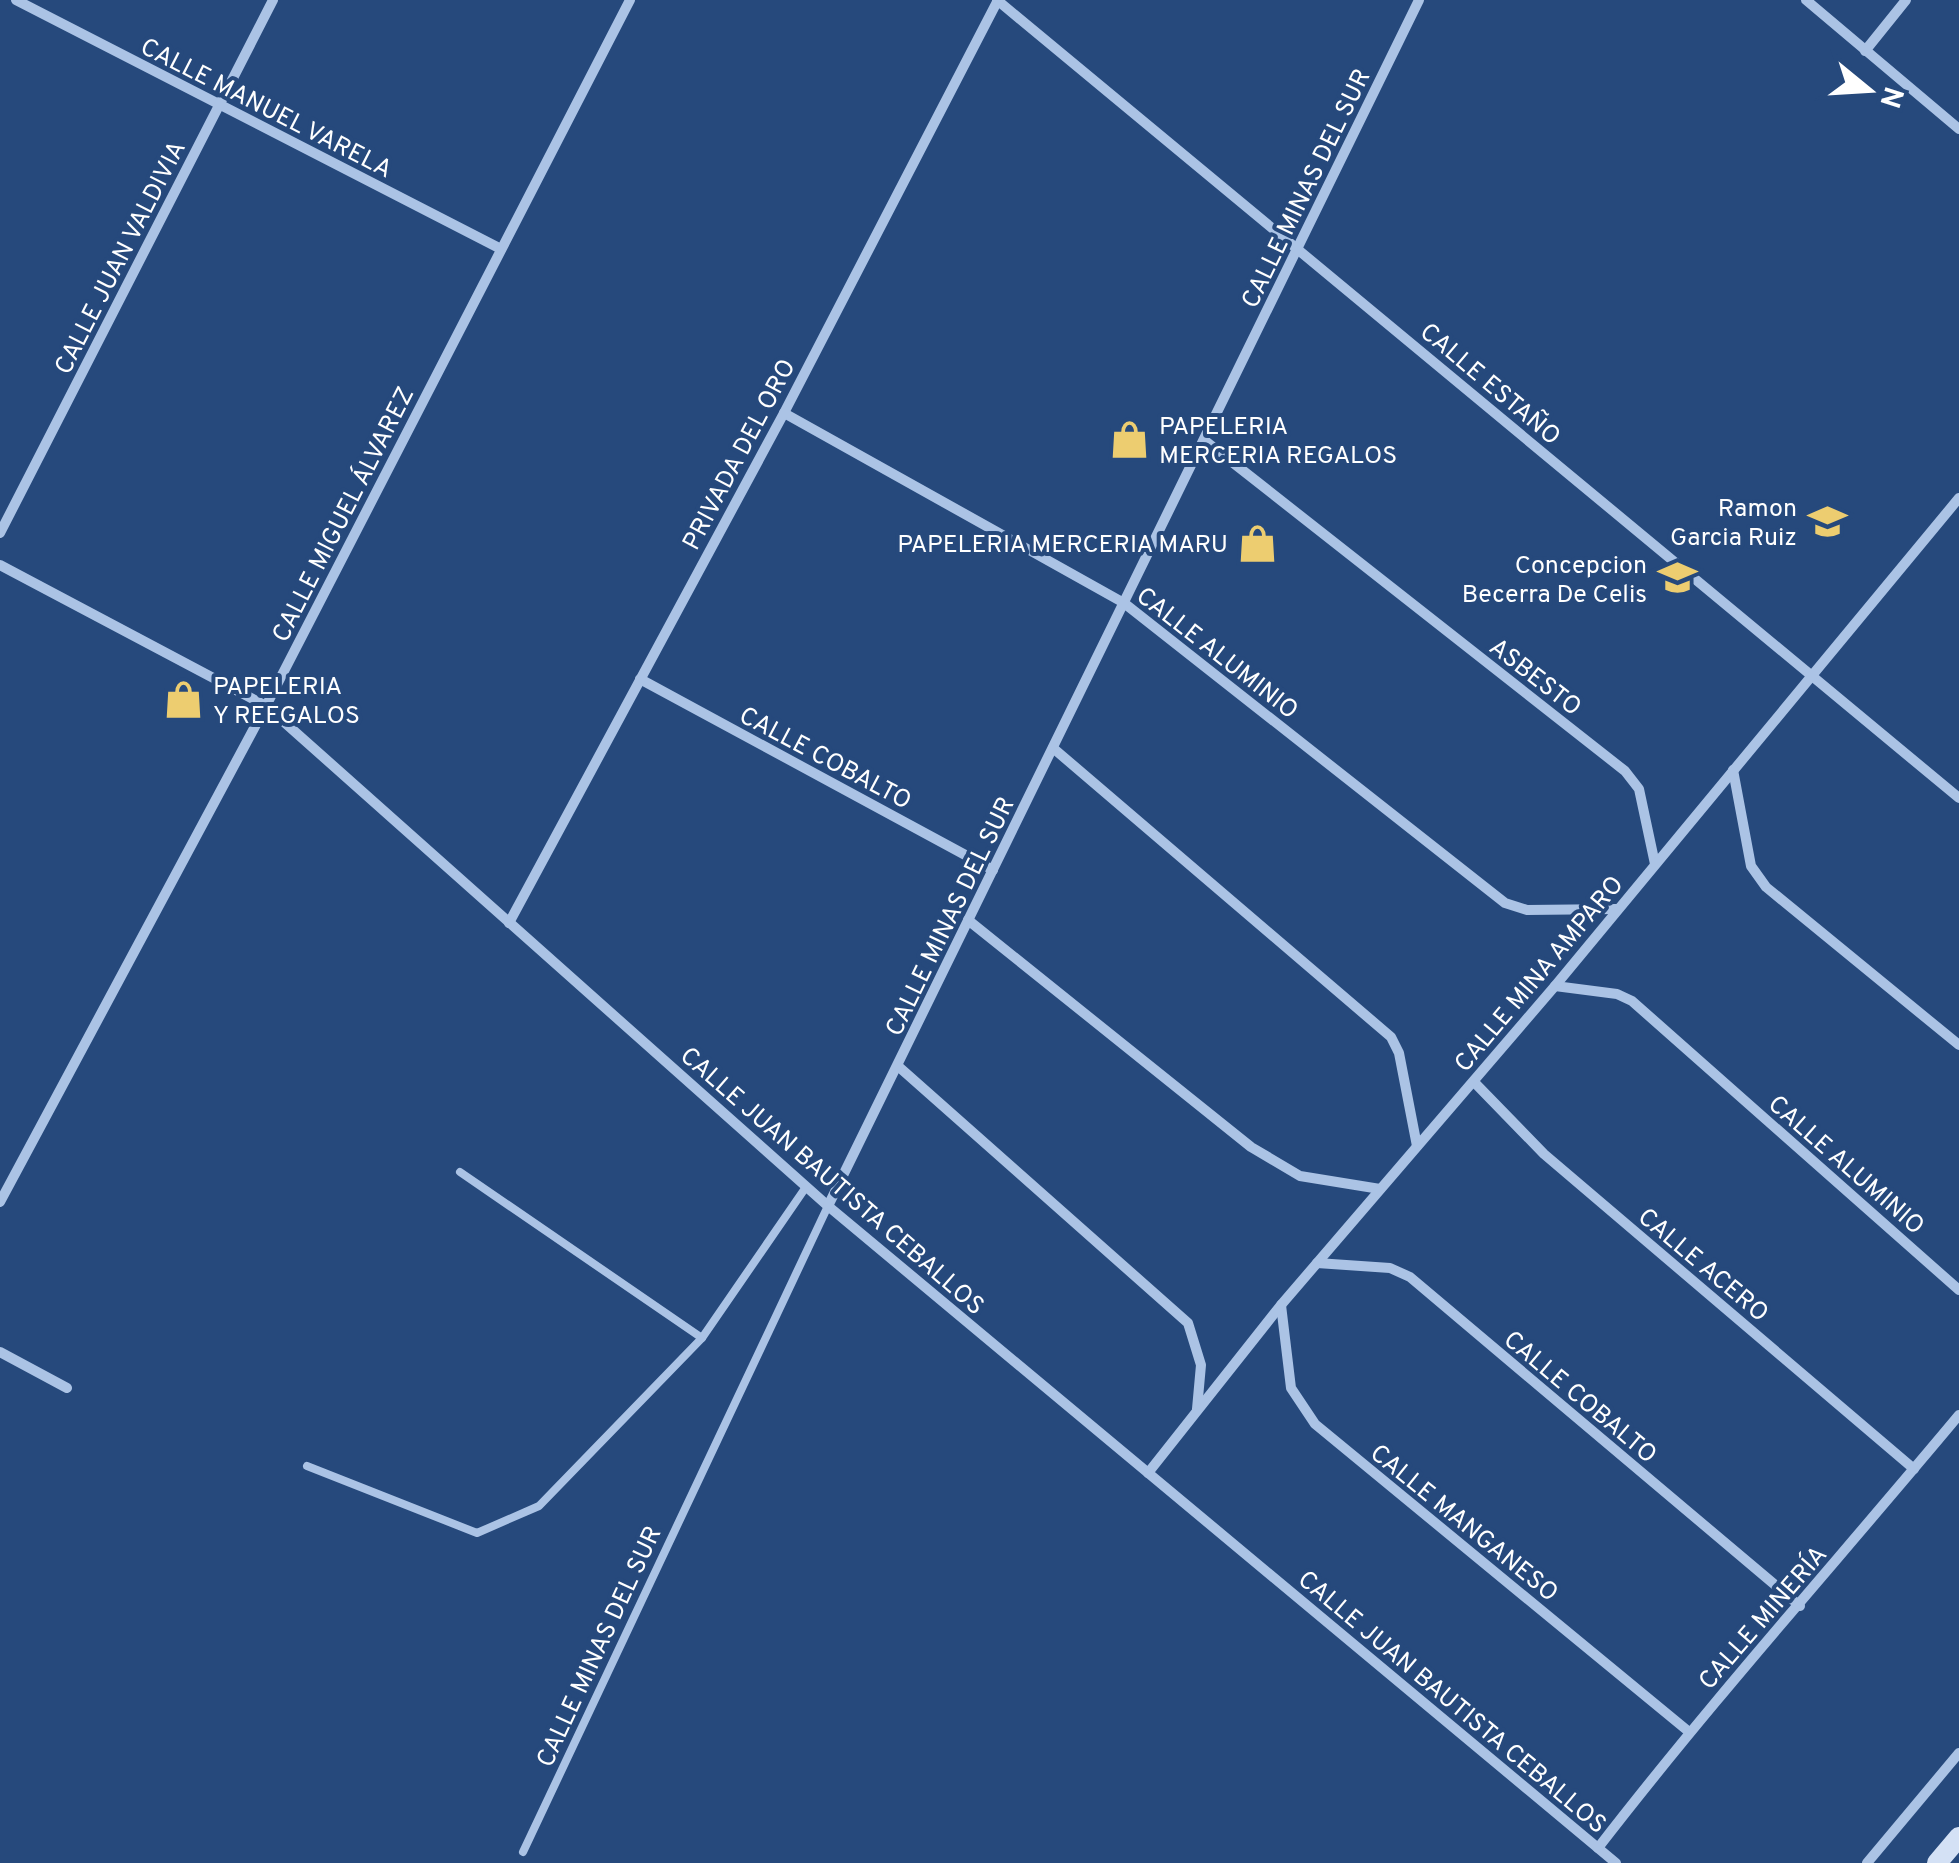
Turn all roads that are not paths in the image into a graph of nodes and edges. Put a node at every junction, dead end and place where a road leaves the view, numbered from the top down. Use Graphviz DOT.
graph roads {
  1 [pos="16,0"];
  2 [pos="273,0"];
  3 [pos="630,0"];
  4 [pos="997,0"];
  5 [pos="1419,0"];
  6 [pos="1806,0"];
  7 [pos="1906,0"];
  8 [pos="1866,51"];
  9 [pos="220,105"];
  10 [pos="1959,130"];
  11 [pos="1297,248"];
  12 [pos="500,249"];
  13 [pos="784,412"];
  14 [pos="1204,440"];
  15 [pos="1959,498"];
  16 [pos="0,533"];
  17 [pos="0,565"];
  18 [pos="1124,603"];
  19 [pos="1811,676"];
  20 [pos="640,679"];
  21 [pos="266,706"];
  22 [pos="1053,748"];
  23 [pos="1732,770"];
  24 [pos="1959,798"];
  25 [pos="1655,864"];
  26 [pos="993,870"];
  27 [pos="1618,910"];
  28 [pos="968,920"];
  29 [pos="509,923"];
  30 [pos="1555,986"];
  31 [pos="1959,1044"];
  32 [pos="900,1067"];
  33 [pos="1474,1082"];
  34 [pos="1417,1146"];
  35 [pos="460,1172"];
  36 [pos="806,1187"];
  37 [pos="1380,1189"];
  38 [pos="0,1202"];
  39 [pos="828,1206"];
  40 [pos="1316,1263"];
  41 [pos="1959,1290"];
  42 [pos="1281,1304"];
  43 [pos="702,1338"];
  44 [pos="0,1352"];
  45 [pos="67,1388"];
  46 [pos="1197,1410"];
  47 [pos="1959,1415"];
  48 [pos="307,1466"];
  49 [pos="1914,1468"];
  50 [pos="1148,1473"];
  51 [pos="1800,1606"];
  52 [pos="1688,1731"];
  53 [pos="1959,1753"];
  54 [pos="1959,1837"];
  55 [pos="1598,1848"];
  56 [pos="523,1852"];
  57 [pos="1616,1863"];
  58 [pos="1867,1863"];
  59 [pos="1937,1863"];
  1 -- 9 [label="street, CALLE MANUEL VARELA"];
  2 -- 9 [label="street, CALLE JUAN VALDIVIA"];
  3 -- 12 [label="street, CALLE MIGUEL ÁLVAREZ"];
  4 -- 11 [label="street, CALLE ESTAÑO"];
  4 -- 13 [label="street, PRIVADA DEL ORO"];
  5 -- 11 [label="street, CALLE MINAS DEL SUR"];
  6 -- 8 [label="street"];
  7 -- 8 [label="street"];
  8 -- 10 [label="street"];
  9 -- 12 [label="street, CALLE MANUEL VARELA"];
  9 -- 16 [label="street, CALLE JUAN VALDIVIA"];
  11 -- 14 [label="street, CALLE MINAS DEL SUR"];
  11 -- 19 [label="street, CALLE ESTAÑO"];
  12 -- 21 [label="street, CALLE MIGUEL ÁLVAREZ"];
  13 -- 18 [label="street, CALLE ALUMINIO"];
  13 -- 20 [label="street, PRIVADA DEL ORO"];
  14 -- 18 [label="street, CALLE MINAS DEL SUR"];
  14 -- 25 [label="street, ASBESTO"];
  15 -- 19 [label="street, CALLE MINA AMPARO"];
  17 -- 21 [label="street, CALLE JUAN BAUTISTA CEBALLOS"];
  18 -- 22 [label="street, CALLE MINAS DEL SUR"];
  18 -- 27 [label="street, CALLE ALUMINIO"];
  19 -- 23 [label="street, CALLE MINA AMPARO"];
  19 -- 24 [label="street, CALLE ESTAÑO"];
  20 -- 26 [label="street, CALLE COBALTO"];
  20 -- 29 [label="street, PRIVADA DEL ORO"];
  21 -- 29 [label="street, CALLE JUAN BAUTISTA CEBALLOS"];
  21 -- 38 [label="street, CALLE MIGUEL ÁLVAREZ"];
  22 -- 26 [label="street, CALLE MINAS DEL SUR"];
  22 -- 34 [label="street"];
  23 -- 25 [label="street, CALLE MINA AMPARO"];
  23 -- 31 [label="street"];
  25 -- 27 [label="street, CALLE MINA AMPARO"];
  26 -- 28 [label="street, CALLE MINAS DEL SUR"];
  27 -- 30 [label="street, CALLE MINA AMPARO"];
  28 -- 32 [label="street, CALLE MINAS DEL SUR"];
  28 -- 37 [label="street"];
  29 -- 36 [label="street, CALLE JUAN BAUTISTA CEBALLOS"];
  30 -- 33 [label="street, CALLE MINA AMPARO"];
  30 -- 41 [label="street, CALLE ALUMINIO"];
  32 -- 39 [label="street, CALLE MINAS DEL SUR"];
  32 -- 46 [label="street"];
  33 -- 34 [label="street, CALLE MINA AMPARO"];
  33 -- 49 [label="street, CALLE ACERO"];
  34 -- 37 [label="street, CALLE MINA AMPARO"];
  35 -- 43 [label="lane"];
  36 -- 39 [label="street, CALLE JUAN BAUTISTA CEBALLOS"];
  36 -- 43 [label="lane"];
  37 -- 40 [label="street, CALLE MINA AMPARO"];
  39 -- 50 [label="street, CALLE JUAN BAUTISTA CEBALLOS"];
  39 -- 56 [label="lane, CALLE MINAS DEL SUR"];
  40 -- 42 [label="street, CALLE MINA AMPARO"];
  40 -- 51 [label="street, CALLE COBALTO"];
  42 -- 46 [label="street, CALLE MINA AMPARO"];
  42 -- 52 [label="street, CALLE MANGANESO"];
  43 -- 48 [label="lane"];
  44 -- 45 [label="street"];
  46 -- 50 [label="street, CALLE MINA AMPARO"];
  47 -- 49 [label="street, CALLE MINERÍA"];
  49 -- 51 [label="street, CALLE MINERÍA"];
  50 -- 55 [label="street, CALLE JUAN BAUTISTA CEBALLOS"];
  51 -- 52 [label="street, CALLE MINERÍA"];
  52 -- 55 [label="street, CALLE MINERÍA"];
  53 -- 58 [label="street"];
  54 -- 59 [label="main road"];
  55 -- 57 [label="street, CALLE JUAN BAUTISTA CEBALLOS"];
}
